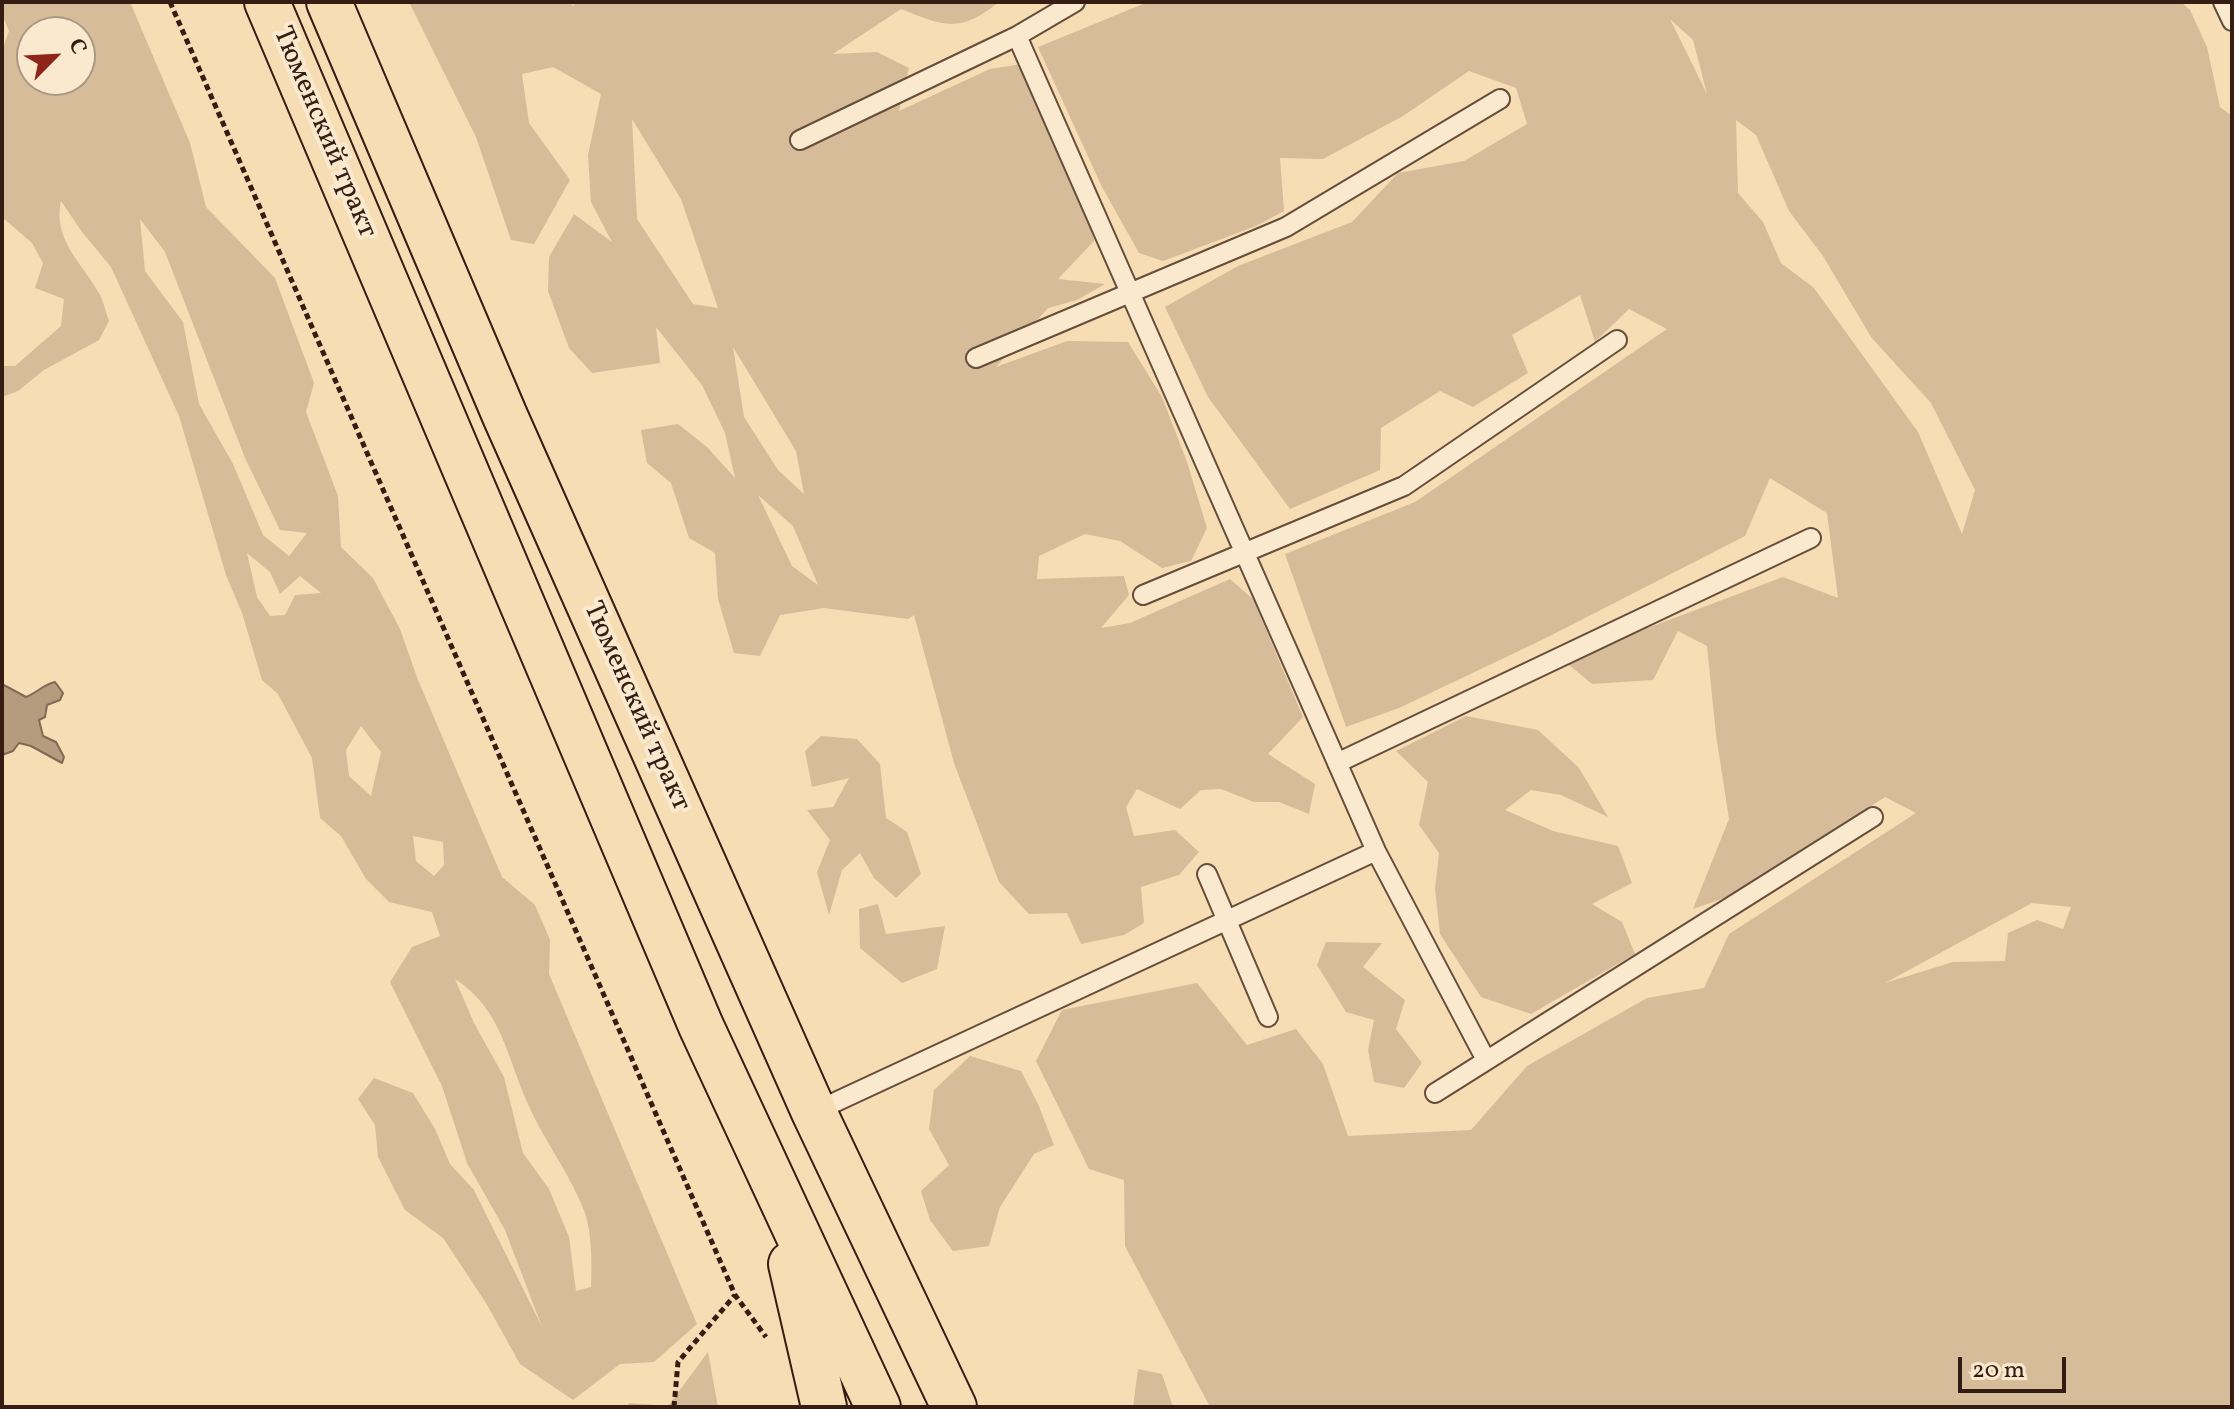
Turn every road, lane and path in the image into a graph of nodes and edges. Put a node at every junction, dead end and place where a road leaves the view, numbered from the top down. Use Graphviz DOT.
graph roads {
  1 [pos="170,2"];
  2 [pos="267,2"];
  3 [pos="329,2"];
  4 [pos="1075,2"];
  5 [pos="2223,2"];
  6 [pos="2232,21"];
  7 [pos="1017,36"];
  8 [pos="1500,99"];
  9 [pos="800,140"];
  10 [pos="1130,293"];
  11 [pos="1617,340"];
  12 [pos="976,358"];
  13 [pos="1811,538"];
  14 [pos="1244,551"];
  15 [pos="1143,595"];
  16 [pos="1337,763"];
  17 [pos="1873,817"];
  18 [pos="1376,851"];
  19 [pos="1207,874"];
  20 [pos="1225,921"];
  21 [pos="1268,1017"];
  22 [pos="701,1026"];
  23 [pos="1486,1060"];
  24 [pos="1435,1093"];
  25 [pos="814,1112"];
  26 [pos="735,1295"];
  27 [pos="770,1343"];
  28 [pos="674,1407"];
  29 [pos="824,1407"];
  30 [pos="878,1407"];
  31 [pos="954,1407"];
  1 -- 26 [label="path"];
  2 -- 22 [label="main road, Тюменский тракт"];
  3 -- 25 [label="main road, Тюменский тракт"];
  4 -- 7 [label="lane"];
  5 -- 6 [label="lane"];
  7 -- 9 [label="lane"];
  7 -- 10 [label="lane"];
  8 -- 10 [label="lane"];
  10 -- 12 [label="lane"];
  10 -- 14 [label="lane"];
  11 -- 14 [label="lane"];
  13 -- 16 [label="lane"];
  14 -- 15 [label="lane"];
  14 -- 16 [label="lane"];
  16 -- 18 [label="lane"];
  17 -- 23 [label="lane"];
  18 -- 20 [label="lane"];
  18 -- 23 [label="lane"];
  19 -- 20 [label="lane"];
  20 -- 21 [label="lane"];
  20 -- 25 [label="lane"];
  22 -- 29 [label="main road"];
  22 -- 30 [label="main road, Тюменский тракт"];
  23 -- 24 [label="lane"];
  25 -- 31 [label="main road, Тюменский тракт"];
  26 -- 27 [label="path"];
  26 -- 28 [label="path"];
}
